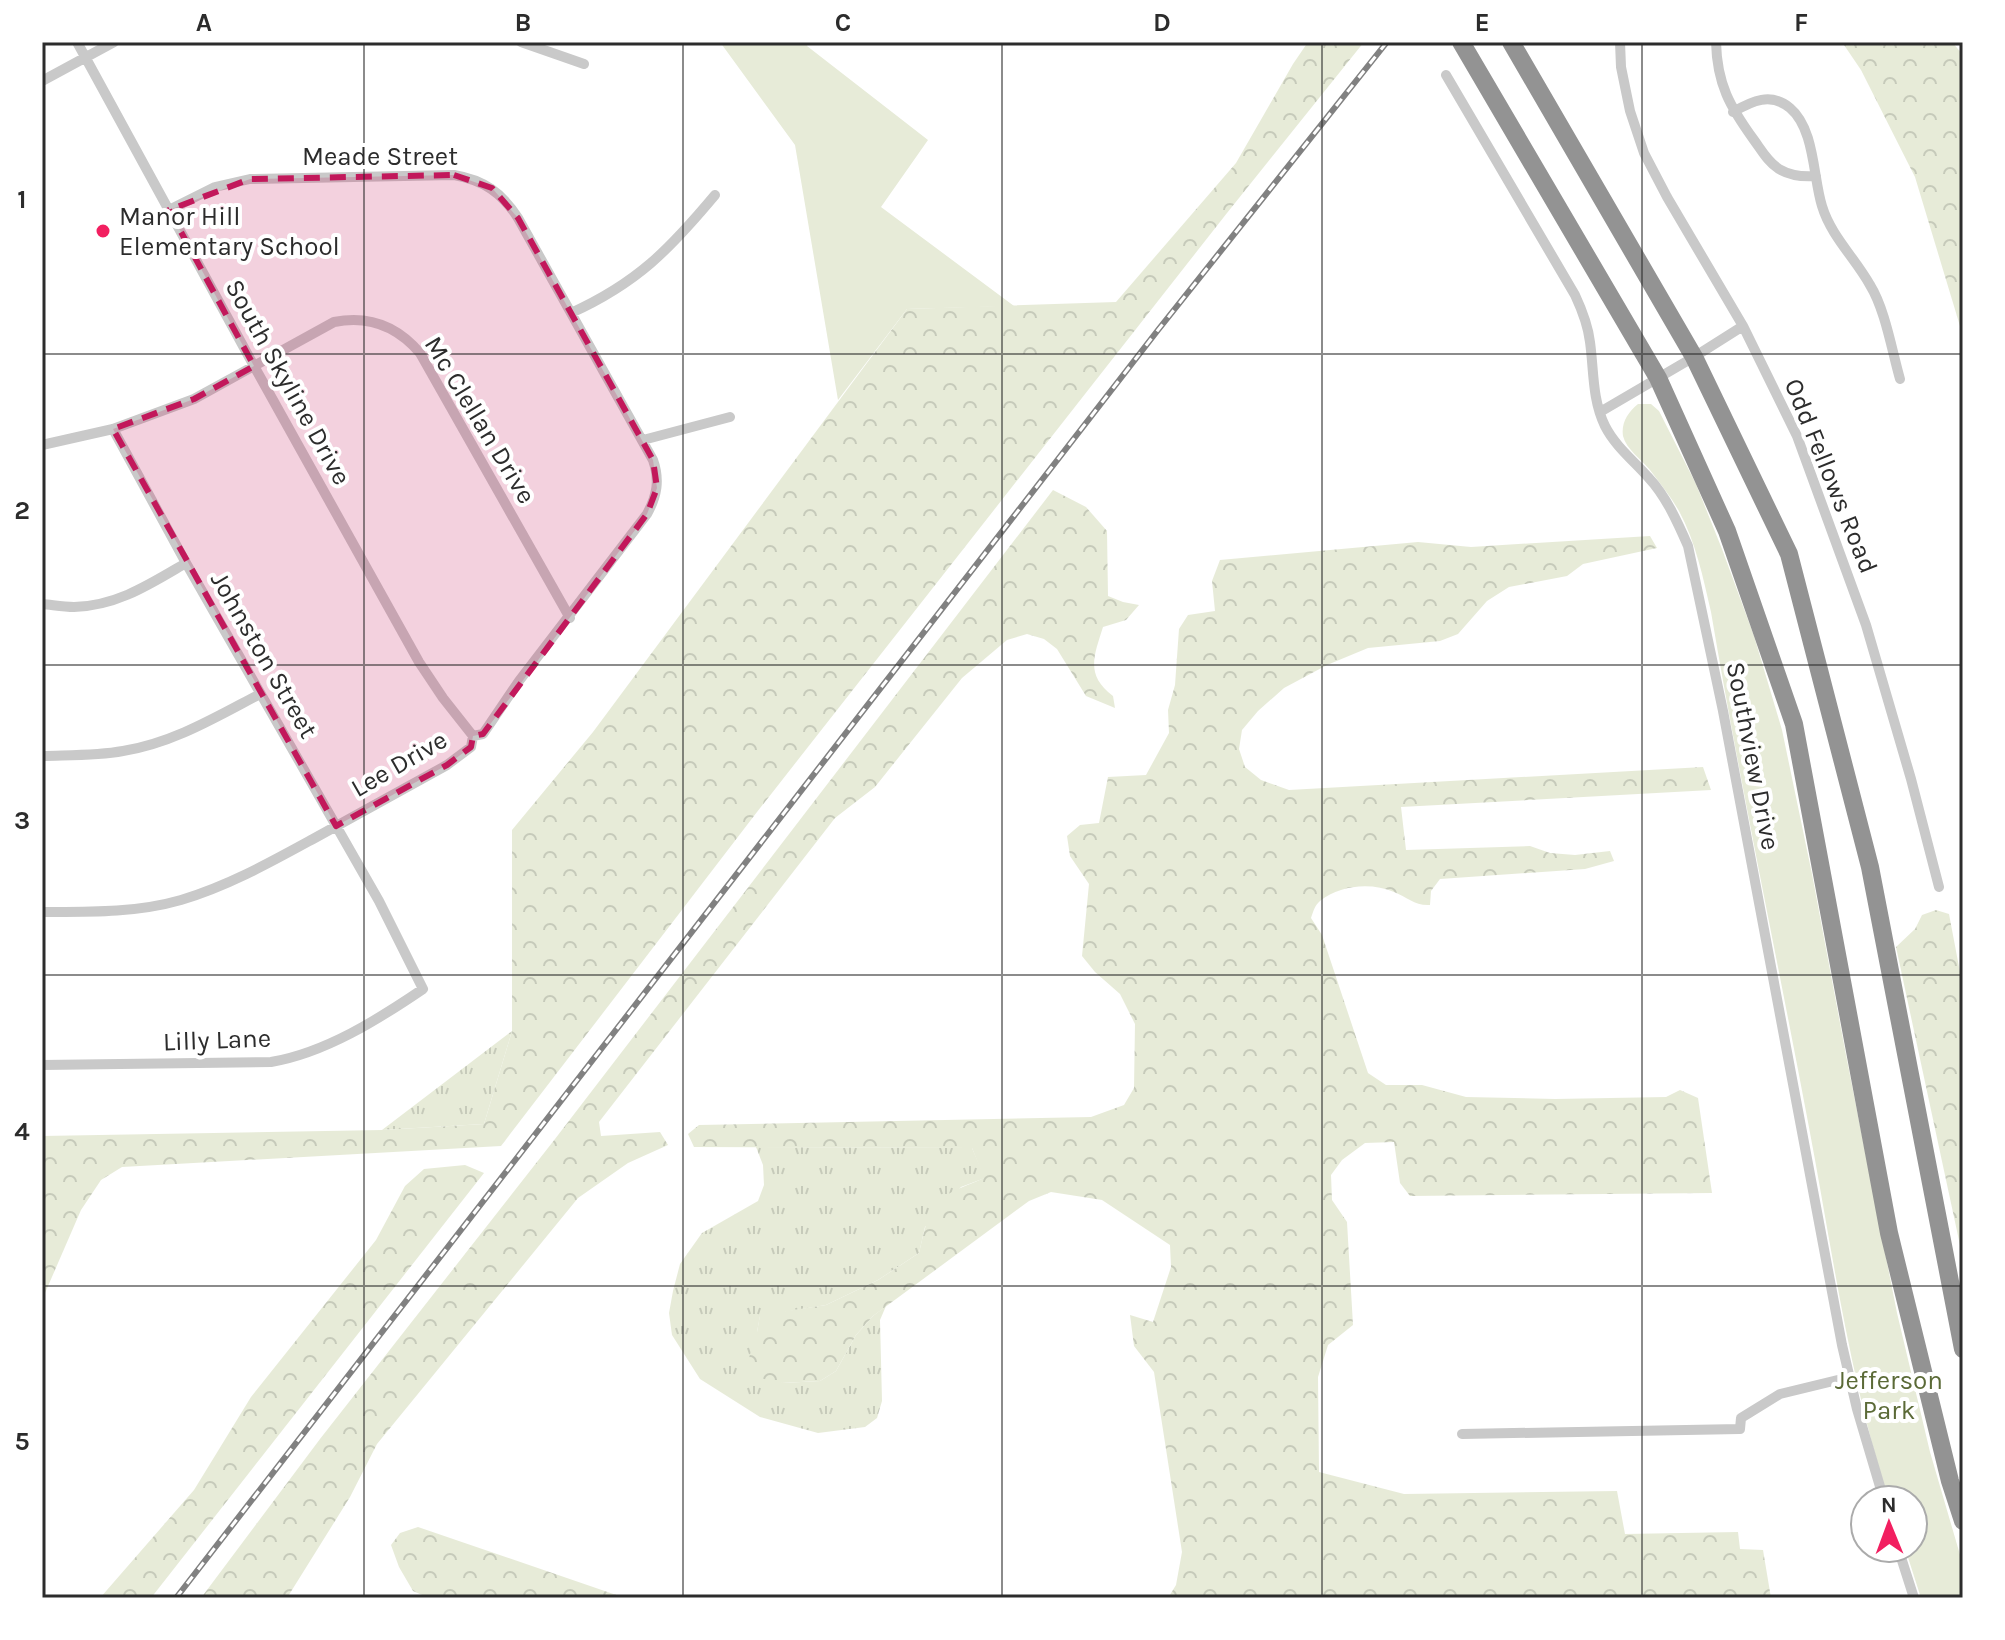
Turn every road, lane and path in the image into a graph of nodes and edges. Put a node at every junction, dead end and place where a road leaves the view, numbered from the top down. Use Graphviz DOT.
graph roads {
  1 [pos="77,42"];
  2 [pos="114,42"];
  3 [pos="521,42"];
  4 [pos="1461,42"];
  5 [pos="1511,42"];
  6 [pos="1620,42"];
  7 [pos="1716,42"];
  8 [pos="86,57"];
  9 [pos="584,64"];
  10 [pos="1446,75"];
  11 [pos="42,81"];
  12 [pos="1733,112"];
  13 [pos="1816,176"];
  14 [pos="715,195"];
  15 [pos="169,210"];
  16 [pos="571,313"];
  17 [pos="1743,326"];
  18 [pos="1694,357"];
  19 [pos="254,366"];
  20 [pos="1658,378"];
  21 [pos="1900,379"];
  22 [pos="1600,412"];
  23 [pos="730,417"];
  24 [pos="113,429"];
  25 [pos="643,440"];
  26 [pos="42,445"];
  27 [pos="186,563"];
  28 [pos="42,604"];
  29 [pos="570,618"];
  30 [pos="260,694"];
  31 [pos="473,736"];
  32 [pos="42,756"];
  33 [pos="336,826"];
  34 [pos="1939,887"];
  35 [pos="42,912"];
  36 [pos="423,989"];
  37 [pos="42,1065"];
  38 [pos="1963,1349"];
  39 [pos="1850,1377"];
  40 [pos="1462,1434"];
  41 [pos="1880,1484"];
  42 [pos="1963,1521"];
  43 [pos="1903,1564"];
  44 [pos="1914,1598"];
  1 -- 8 [label="street, South Skyline Drive"];
  2 -- 8 [label="street"];
  3 -- 9 [label="street"];
  4 -- 20 [label="highway"];
  5 -- 18 [label="highway"];
  6 -- 17 [label="street, Odd Fellows Road"];
  7 -- 12 [label="street"];
  8 -- 11 [label="street"];
  8 -- 15 [label="street, South Skyline Drive"];
  10 -- 22 [label="street, Southview Drive"];
  12 -- 13 [label="street"];
  12 -- 13 [label="street"];
  13 -- 21 [label="street"];
  14 -- 16 [label="street"];
  15 -- 16 [label="street, Meade Street"];
  15 -- 19 [label="street, South Skyline Drive"];
  16 -- 25 [label="street, Meade Street"];
  17 -- 18 [label="street"];
  17 -- 34 [label="street, Odd Fellows Road"];
  18 -- 20 [label="street"];
  18 -- 38 [label="highway"];
  19 -- 24 [label="street, Mc Clellan Drive"];
  19 -- 29 [label="street, Mc Clellan Drive"];
  19 -- 31 [label="street, South Skyline Drive"];
  20 -- 22 [label="street"];
  20 -- 42 [label="highway"];
  22 -- 39 [label="street, Southview Drive"];
  23 -- 25 [label="street"];
  24 -- 26 [label="street, Mc Clellan Drive"];
  24 -- 27 [label="street, Johnston Street"];
  25 -- 29 [label="street, Lee Drive"];
  27 -- 28 [label="street"];
  27 -- 30 [label="street, Johnston Street"];
  29 -- 31 [label="street, Lee Drive"];
  30 -- 32 [label="street"];
  30 -- 33 [label="street, Johnston Street"];
  31 -- 33 [label="street, Lee Drive"];
  33 -- 35 [label="street, Lee Drive"];
  33 -- 36 [label="street, Johnston Street"];
  36 -- 37 [label="street, Lilly Lane"];
  39 -- 40 [label="street"];
  39 -- 41 [label="street, Southview Drive"];
  43 -- 44 [label="street"];
}
